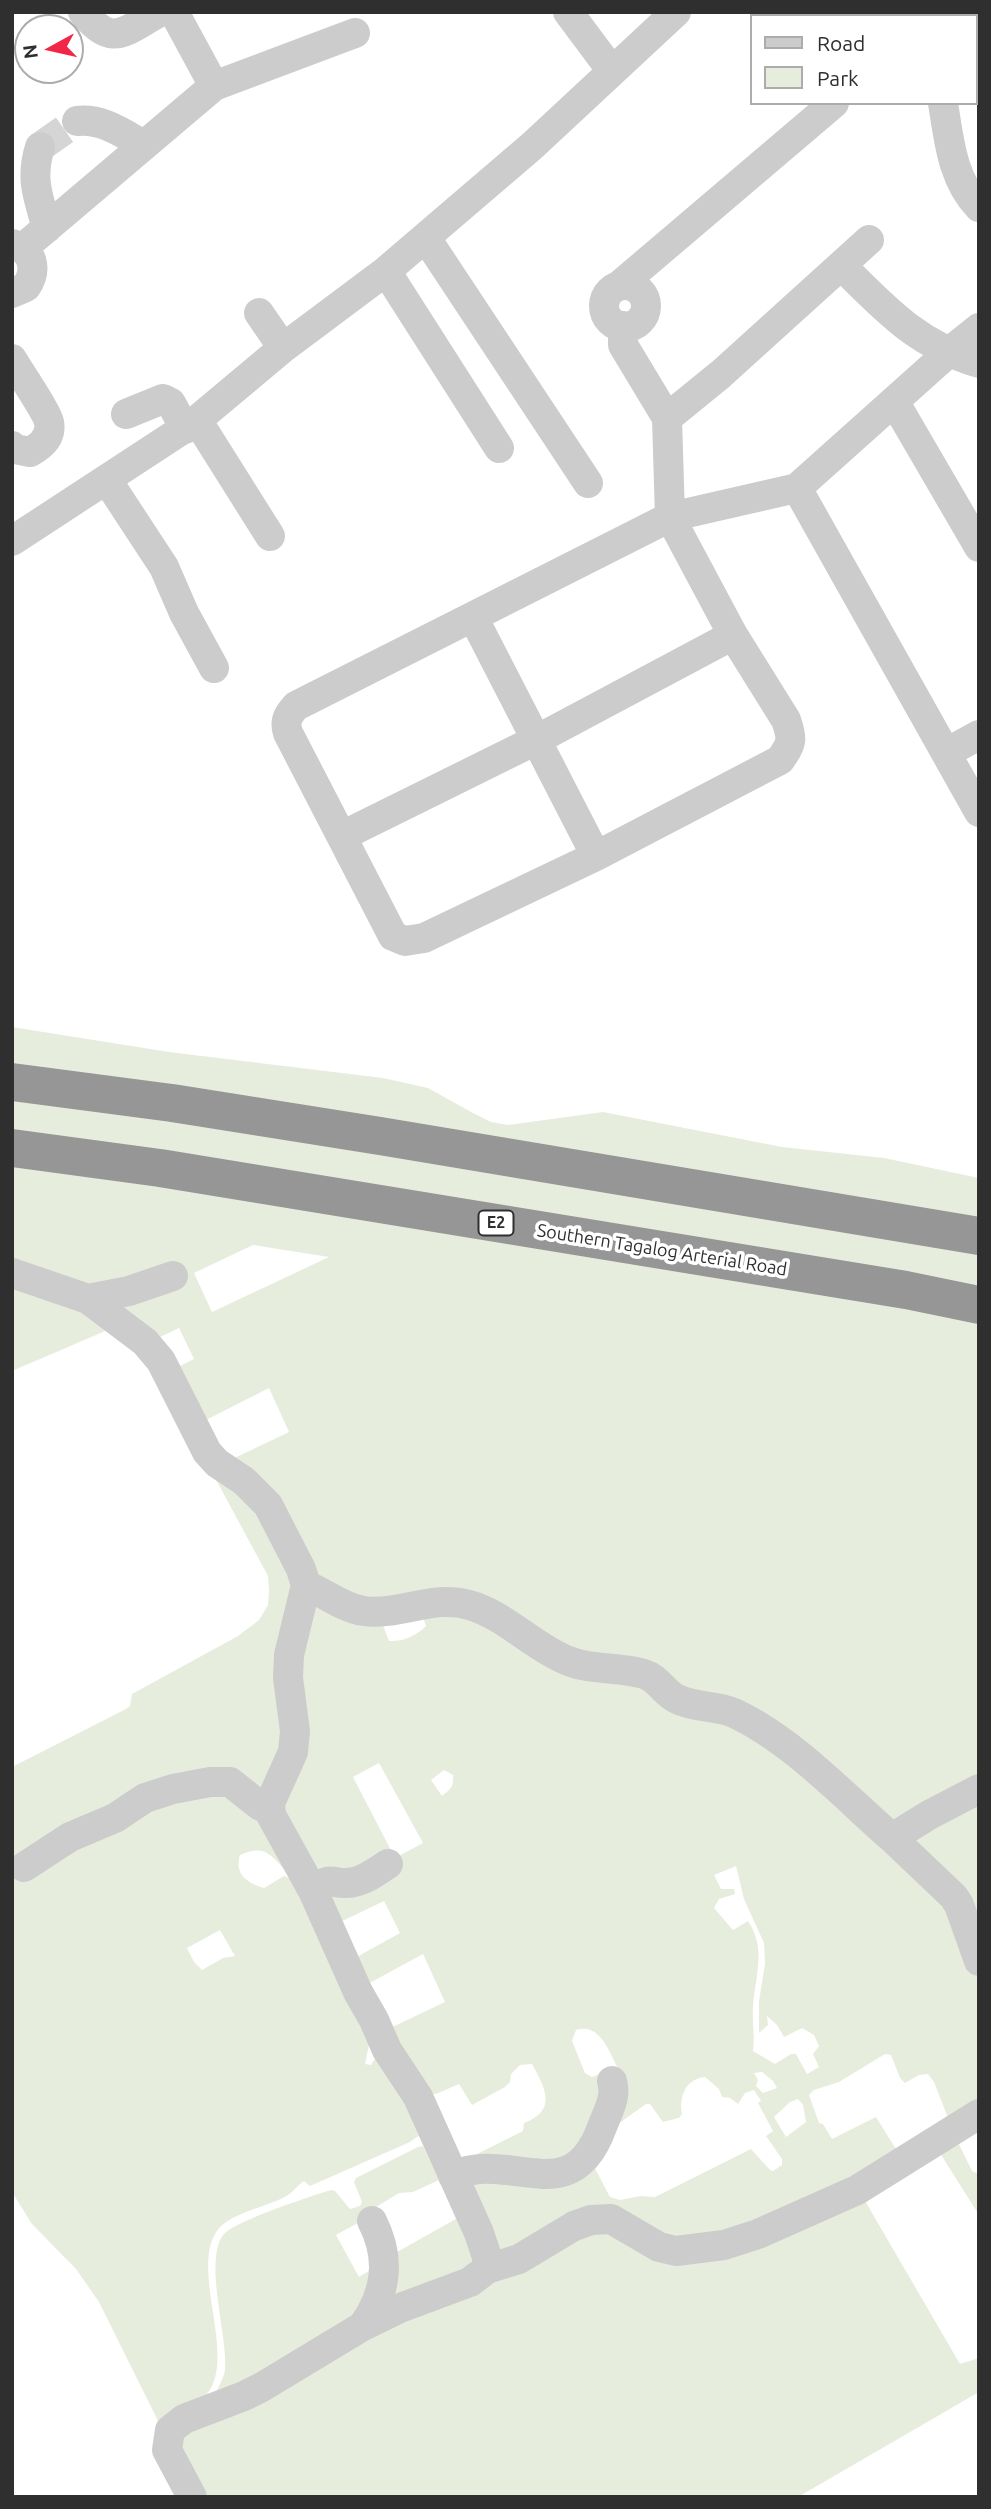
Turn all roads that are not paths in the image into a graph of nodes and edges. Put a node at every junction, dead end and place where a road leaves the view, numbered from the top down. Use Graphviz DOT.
graph roads {
  1 [pos="83,12"];
  2 [pos="160,12"];
  3 [pos="169,12"];
  4 [pos="568,12"];
  5 [pos="676,12"];
  6 [pos="355,33"];
  7 [pos="612,71"];
  8 [pos="214,86"];
  9 [pos="832,105"];
  10 [pos="943,105"];
  11 [pos="77,121"];
  12 [pos="144,145"];
  13 [pos="40,147"];
  14 [pos="979,207"];
  15 [pos="47,228"];
  16 [pos="426,238"];
  17 [pos="869,240"];
  18 [pos="17,246"];
  19 [pos="842,266"];
  20 [pos="386,271"];
  21 [pos="12,293"];
  22 [pos="259,313"];
  23 [pos="979,328"];
  24 [pos="283,348"];
  25 [pos="949,352"];
  26 [pos="12,359"];
  27 [pos="979,363"];
  28 [pos="894,401"];
  29 [pos="126,414"];
  30 [pos="667,418"];
  31 [pos="191,424"];
  32 [pos="12,446"];
  33 [pos="499,448"];
  34 [pos="107,480"];
  35 [pos="587,483"];
  36 [pos="797,488"];
  37 [pos="670,517"];
  38 [pos="16,531"];
  39 [pos="270,536"];
  40 [pos="979,547"];
  41 [pos="473,617"];
  42 [pos="733,635"];
  43 [pos="214,668"];
  44 [pos="979,735"];
  45 [pos="536,740"];
  46 [pos="946,753"];
  47 [pos="979,812"];
  48 [pos="342,836"];
  49 [pos="596,856"];
  50 [pos="12,1082"];
  51 [pos="12,1148"];
  52 [pos="979,1236"];
  53 [pos="12,1273"];
  54 [pos="173,1276"];
  55 [pos="88,1299"];
  56 [pos="979,1305"];
  57 [pos="306,1585"];
  58 [pos="979,1790"];
  59 [pos="270,1810"];
  60 [pos="892,1838"];
  61 [pos="388,1864"];
  62 [pos="23,1867"];
  63 [pos="313,1891"];
  64 [pos="979,1961"];
  65 [pos="612,2081"];
  66 [pos="979,2114"];
  67 [pos="453,2176"];
  68 [pos="372,2221"];
  69 [pos="487,2269"];
  70 [pos="363,2326"];
  71 [pos="192,2497"];
  1 -- 2 [label="street"];
  3 -- 8 [label="street"];
  4 -- 7 [label="street"];
  5 -- 7 [label="street"];
  6 -- 8 [label="street"];
  7 -- 16 [label="street"];
  8 -- 12 [label="street"];
  9 -- 30 [label="street"];
  10 -- 14 [label="street"];
  11 -- 12 [label="street"];
  12 -- 15 [label="street"];
  13 -- 15 [label="street"];
  15 -- 18 [label="street"];
  16 -- 20 [label="street"];
  16 -- 35 [label="street"];
  17 -- 19 [label="street"];
  18 -- 21 [label="street"];
  19 -- 25 [label="street"];
  19 -- 30 [label="street"];
  20 -- 24 [label="street"];
  20 -- 33 [label="street"];
  22 -- 24 [label="street"];
  23 -- 25 [label="street"];
  24 -- 31 [label="street"];
  25 -- 27 [label="street"];
  25 -- 28 [label="street"];
  26 -- 32 [label="street"];
  28 -- 36 [label="street"];
  28 -- 40 [label="street"];
  29 -- 31 [label="street"];
  30 -- 37 [label="street"];
  31 -- 34 [label="street"];
  31 -- 39 [label="street"];
  34 -- 38 [label="street"];
  34 -- 43 [label="street"];
  36 -- 37 [label="street"];
  36 -- 46 [label="street"];
  37 -- 41 [label="street"];
  37 -- 42 [label="street"];
  41 -- 45 [label="street"];
  41 -- 48 [label="street"];
  42 -- 45 [label="street"];
  42 -- 49 [label="street"];
  44 -- 46 [label="street"];
  45 -- 48 [label="street"];
  45 -- 49 [label="street"];
  46 -- 47 [label="street"];
  48 -- 49 [label="street"];
  50 -- 52 [label="highway"];
  51 -- 56 [label="highway, Southern Tagalog Arterial Road / E2"];
  53 -- 55 [label="street"];
  54 -- 55 [label="street"];
  55 -- 57 [label="street"];
  57 -- 59 [label="street"];
  57 -- 60 [label="street"];
  58 -- 60 [label="street"];
  59 -- 62 [label="street"];
  59 -- 63 [label="street"];
  60 -- 64 [label="street"];
  61 -- 63 [label="street"];
  63 -- 67 [label="street"];
  65 -- 67 [label="street"];
  66 -- 69 [label="street"];
  67 -- 69 [label="street"];
  68 -- 70 [label="street"];
  69 -- 70 [label="street"];
  70 -- 71 [label="street"];
}
